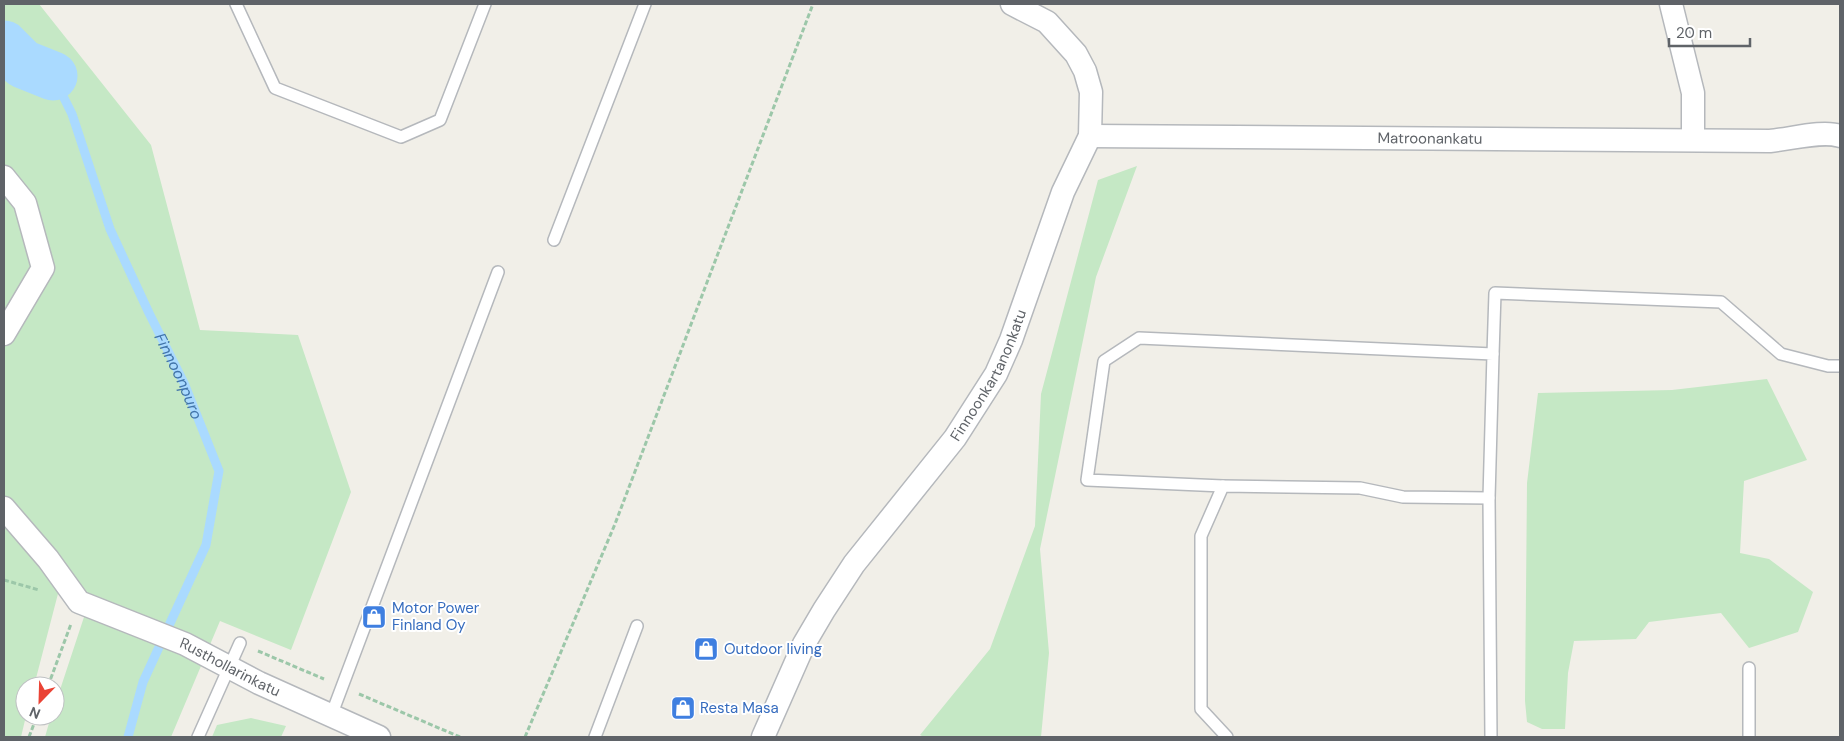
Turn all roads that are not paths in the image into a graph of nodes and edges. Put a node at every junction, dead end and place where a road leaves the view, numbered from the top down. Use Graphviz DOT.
graph roads {
  1 [pos="236,4"];
  2 [pos="485,4"];
  3 [pos="644,4"];
  4 [pos="1012,4"];
  5 [pos="1671,4"];
  6 [pos="1090,136"];
  7 [pos="1840,136"];
  8 [pos="1693,139"];
  9 [pos="4,177"];
  10 [pos="554,240"];
  11 [pos="498,272"];
  12 [pos="4,334"];
  13 [pos="1493,354"];
  14 [pos="1840,366"];
  15 [pos="1223,486"];
  16 [pos="1489,498"];
  17 [pos="4,508"];
  18 [pos="637,626"];
  19 [pos="240,643"];
  20 [pos="231,666"];
  21 [pos="1749,668"];
  22 [pos="331,716"];
  23 [pos="352,732"];
  24 [pos="198,737"];
  25 [pos="379,737"];
  26 [pos="595,737"];
  27 [pos="763,737"];
  28 [pos="1227,737"];
  29 [pos="1491,737"];
  30 [pos="1749,737"];
  1 -- 2 [label="lane"];
  3 -- 10 [label="lane"];
  4 -- 6 [label="street, Finnoonkartanonkatu"];
  5 -- 8 [label="street"];
  6 -- 8 [label="street, Matroonankatu"];
  6 -- 27 [label="street, Finnoonkartanonkatu"];
  7 -- 8 [label="street, Matroonankatu"];
  9 -- 12 [label="street"];
  11 -- 22 [label="lane"];
  13 -- 14 [label="lane"];
  13 -- 15 [label="lane"];
  13 -- 16 [label="lane"];
  15 -- 16 [label="lane"];
  15 -- 28 [label="lane"];
  16 -- 29 [label="lane"];
  17 -- 20 [label="street, Rusthollarinkatu"];
  18 -- 26 [label="lane"];
  19 -- 20 [label="lane"];
  20 -- 22 [label="street, Rusthollarinkatu"];
  20 -- 24 [label="lane"];
  21 -- 30 [label="lane"];
  22 -- 23 [label="street, Rusthollarinkatu"];
  23 -- 25 [label="street, Rusthollarinkatu"];
}
